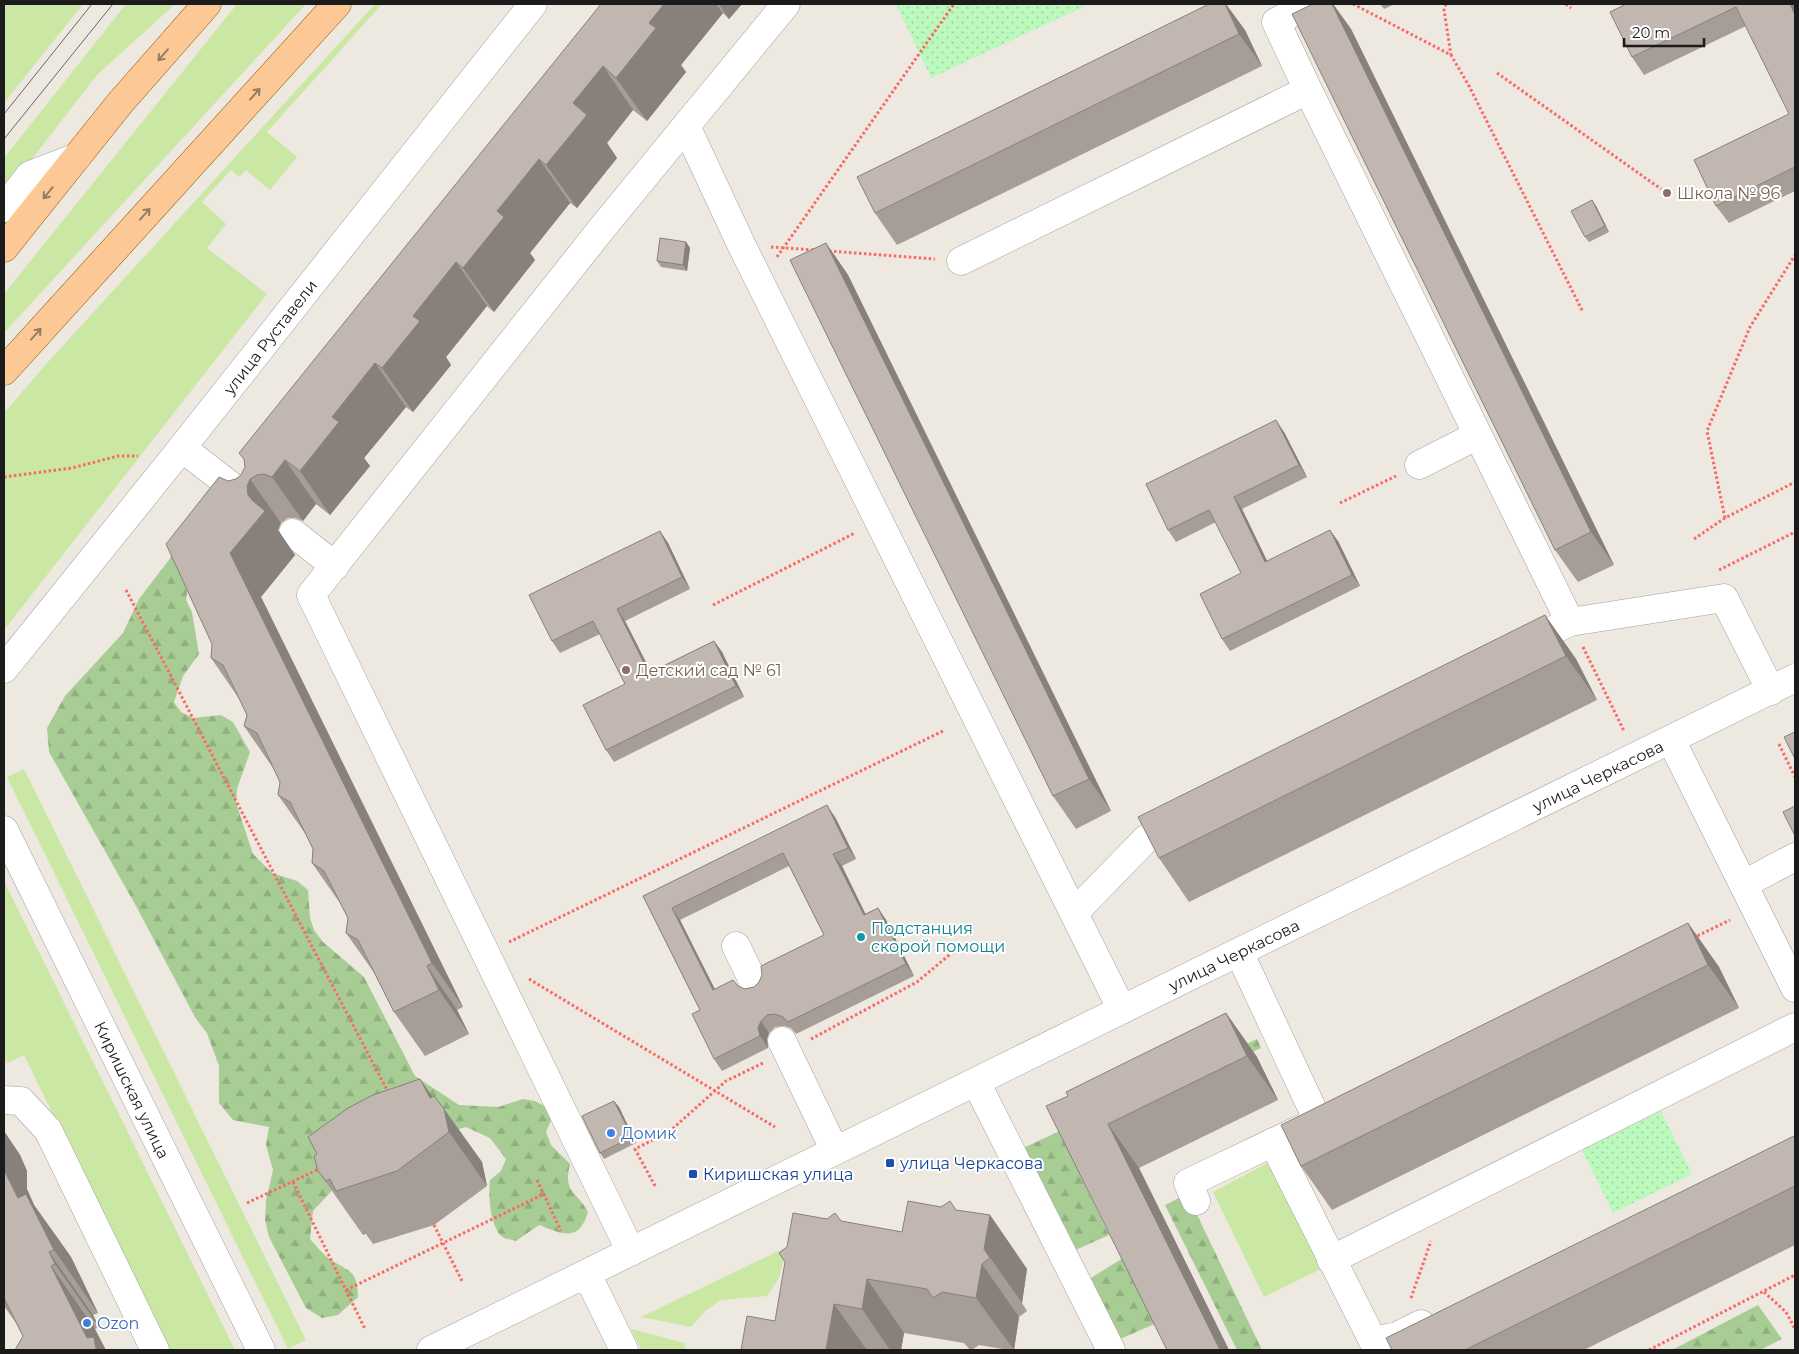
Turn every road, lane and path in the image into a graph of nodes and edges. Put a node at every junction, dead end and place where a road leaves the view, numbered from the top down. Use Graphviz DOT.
graph roads {
  1 [pos="207,4"];
  2 [pos="337,4"];
  3 [pos="533,4"];
  4 [pos="786,4"];
  5 [pos="954,4"];
  6 [pos="1309,4"];
  7 [pos="1353,4"];
  8 [pos="1446,4"];
  9 [pos="1566,4"];
  10 [pos="1571,8"];
  11 [pos="1451,55"];
  12 [pos="1497,73"];
  13 [pos="1308,90"];
  14 [pos="686,126"];
  15 [pos="77,157"];
  16 [pos="1661,189"];
  17 [pos="4,208"];
  18 [pos="741,244"];
  19 [pos="4,248"];
  20 [pos="783,248"];
  21 [pos="1795,255"];
  22 [pos="961,261"];
  23 [pos="760,281"];
  24 [pos="1583,312"];
  25 [pos="4,370"];
  26 [pos="1478,436"];
  27 [pos="182,448"];
  28 [pos="138,456"];
  29 [pos="1419,464"];
  30 [pos="4,477"];
  31 [pos="1795,482"];
  32 [pos="1340,504"];
  33 [pos="260,508"];
  34 [pos="1725,518"];
  35 [pos="878,521"];
  36 [pos="1795,532"];
  37 [pos="293,533"];
  38 [pos="1694,539"];
  39 [pos="335,566"];
  40 [pos="1712,574"];
  41 [pos="126,590"];
  42 [pos="713,605"];
  43 [pos="1570,622"];
  44 [pos="1535,640"];
  45 [pos="4,669"];
  46 [pos="1795,678"];
  47 [pos="1771,690"];
  48 [pos="943,731"];
  49 [pos="1671,740"];
  50 [pos="1779,744"];
  51 [pos="1636,757"];
  52 [pos="1795,777"];
  53 [pos="1200,809"];
  54 [pos="4,830"];
  55 [pos="1795,857"];
  56 [pos="1750,896"];
  57 [pos="1074,914"];
  58 [pos="1693,938"];
  59 [pos="736,946"];
  60 [pos="1239,952"];
  61 [pos="486,953"];
  62 [pos="528,979"];
  63 [pos="755,985"];
  64 [pos="1795,988"];
  65 [pos="1122,1010"];
  66 [pos="1795,1027"];
  67 [pos="782,1041"];
  68 [pos="976,1082"];
  69 [pos="4,1100"];
  70 [pos="392,1100"];
  71 [pos="775,1127"];
  72 [pos="1273,1142"];
  73 [pos="635,1149"];
  74 [pos="835,1152"];
  75 [pos="325,1166"];
  76 [pos="537,1180"];
  77 [pos="293,1182"];
  78 [pos="655,1186"];
  79 [pos="544,1194"];
  80 [pos="1196,1201"];
  81 [pos="1445,1202"];
  82 [pos="247,1203"];
  83 [pos="434,1225"];
  84 [pos="561,1231"];
  85 [pos="443,1242"];
  86 [pos="632,1252"];
  87 [pos="1331,1260"];
  88 [pos="586,1274"];
  89 [pos="1795,1275"];
  90 [pos="462,1280"];
  91 [pos="346,1290"];
  92 [pos="1764,1292"];
  93 [pos="1441,1314"];
  94 [pos="365,1329"];
  95 [pos="1795,1329"];
  96 [pos="1397,1336"];
  97 [pos="155,1350"];
  98 [pos="261,1350"];
  99 [pos="431,1350"];
  100 [pos="624,1350"];
  101 [pos="1111,1350"];
  102 [pos="1649,1350"];
  1 -- 15 [label="main road, one-way"];
  25 -- 2 [label="main road, one-way"];
  3 -- 27 [label="street, улица Руставели"];
  4 -- 14 [label="street"];
  5 -- 20 [label="path"];
  6 -- 13 [label="street"];
  7 -- 11 [label="path"];
  8 -- 11 [label="path"];
  9 -- 10 [label="path"];
  11 -- 24 [label="path"];
  12 -- 16 [label="path"];
  13 -- 22 [label="street"];
  13 -- 26 [label="street"];
  14 -- 18 [label="street"];
  14 -- 39 [label="street"];
  15 -- 17 [label="street"];
  15 -- 19 [label="main road, one-way"];
  18 -- 20 [label="path"];
  18 -- 23 [label="street"];
  20 -- 22 [label="path"];
  20 -- 23 [label="path"];
  21 -- 34 [label="path"];
  23 -- 35 [label="street"];
  26 -- 29 [label="street"];
  26 -- 43 [label="street"];
  27 -- 33 [label="street"];
  27 -- 45 [label="street, улица Руставели"];
  28 -- 30 [label="path"];
  29 -- 32 [label="path"];
  31 -- 34 [label="path"];
  34 -- 38 [label="path"];
  35 -- 42 [label="path"];
  35 -- 57 [label="street"];
  36 -- 40 [label="path"];
  37 -- 39 [label="street"];
  39 -- 61 [label="street"];
  41 -- 70 [label="path"];
  43 -- 44 [label="street"];
  43 -- 47 [label="street"];
  43 -- 51 [label="path"];
  46 -- 47 [label="street, улица Черкасова"];
  47 -- 49 [label="street, улица Черкасова"];
  48 -- 61 [label="path"];
  49 -- 51 [label="street, улица Черкасова"];
  49 -- 56 [label="street"];
  50 -- 52 [label="path"];
  51 -- 60 [label="street, улица Черкасова"];
  53 -- 57 [label="street"];
  54 -- 98 [label="street, Киришская улица"];
  55 -- 56 [label="street"];
  56 -- 58 [label="path"];
  56 -- 64 [label="street"];
  57 -- 65 [label="street"];
  59 -- 63 [label="street"];
  60 -- 65 [label="street, улица Черкасова"];
  60 -- 72 [label="street"];
  61 -- 86 [label="street"];
  62 -- 71 [label="path"];
  65 -- 68 [label="street, улица Черкасова"];
  66 -- 81 [label="street"];
  67 -- 74 [label="street"];
  68 -- 74 [label="street, улица Черкасова"];
  68 -- 101 [label="street"];
  69 -- 97 [label="street"];
  72 -- 80 [label="street"];
  72 -- 87 [label="street"];
  73 -- 78 [label="path"];
  74 -- 86 [label="street, улица Черкасова"];
  75 -- 77 [label="path"];
  76 -- 79 [label="path"];
  77 -- 82 [label="path"];
  77 -- 91 [label="path"];
  79 -- 84 [label="path"];
  79 -- 85 [label="path"];
  81 -- 87 [label="street"];
  81 -- 96 [label="path"];
  83 -- 85 [label="path"];
  85 -- 90 [label="path"];
  85 -- 91 [label="path"];
  86 -- 88 [label="street, улица Черкасова"];
  87 -- 96 [label="street"];
  88 -- 99 [label="street, улица Черкасова"];
  88 -- 100 [label="street"];
  89 -- 92 [label="path"];
  91 -- 94 [label="path"];
  92 -- 95 [label="path"];
  92 -- 102 [label="path"];
  93 -- 96 [label="street"];
}
